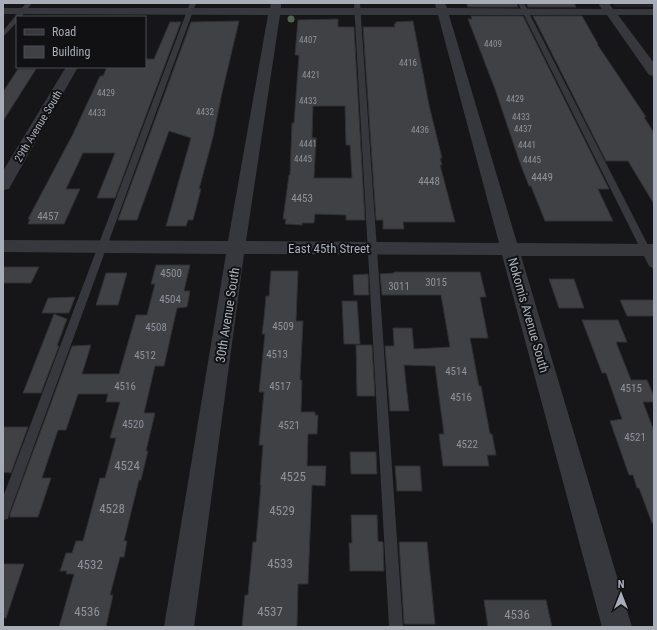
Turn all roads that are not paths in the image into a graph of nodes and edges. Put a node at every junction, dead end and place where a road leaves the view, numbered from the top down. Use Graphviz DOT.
graph roads {
  1 [pos="191,7"];
  2 [pos="275,7"];
  3 [pos="358,7"];
  4 [pos="524,7"];
  5 [pos="441,8"];
  6 [pos="607,8"];
  7 [pos="106,10"];
  8 [pos="3,11"];
  9 [pos="22,12"];
  10 [pos="654,12"];
  11 [pos="16,19"];
  12 [pos="3,35"];
  13 [pos="71,68"];
  14 [pos="654,72"];
  15 [pos="3,185"];
  16 [pos="3,246"];
  17 [pos="103,246"];
  18 [pos="237,247"];
  19 [pos="373,248"];
  20 [pos="510,249"];
  21 [pos="650,250"];
  22 [pos="654,266"];
  23 [pos="3,514"];
  24 [pos="179,627"];
  25 [pos="396,627"];
  26 [pos="618,627"];
  1 -- 2 [label="street"];
  1 -- 7 [label="street"];
  1 -- 17 [label="lane"];
  2 -- 3 [label="street"];
  2 -- 18 [label="street, 30th Avenue South"];
  3 -- 5 [label="street"];
  3 -- 19 [label="lane"];
  4 -- 5 [label="street"];
  4 -- 6 [label="street"];
  4 -- 21 [label="lane"];
  5 -- 20 [label="street, Nokomis Avenue South"];
  6 -- 10 [label="street"];
  6 -- 14 [label="street"];
  7 -- 9 [label="street"];
  8 -- 9 [label="street"];
  11 -- 12 [label="lane"];
  13 -- 15 [label="street, 29th Avenue South"];
  16 -- 17 [label="street, East 45th Street"];
  17 -- 18 [label="street, East 45th Street"];
  17 -- 23 [label="lane"];
  18 -- 19 [label="street, East 45th Street"];
  18 -- 24 [label="street, 30th Avenue South"];
  19 -- 20 [label="street, East 45th Street"];
  19 -- 25 [label="lane"];
  20 -- 21 [label="street, East 45th Street"];
  20 -- 26 [label="street, Nokomis Avenue South"];
  21 -- 22 [label="lane"];
}
